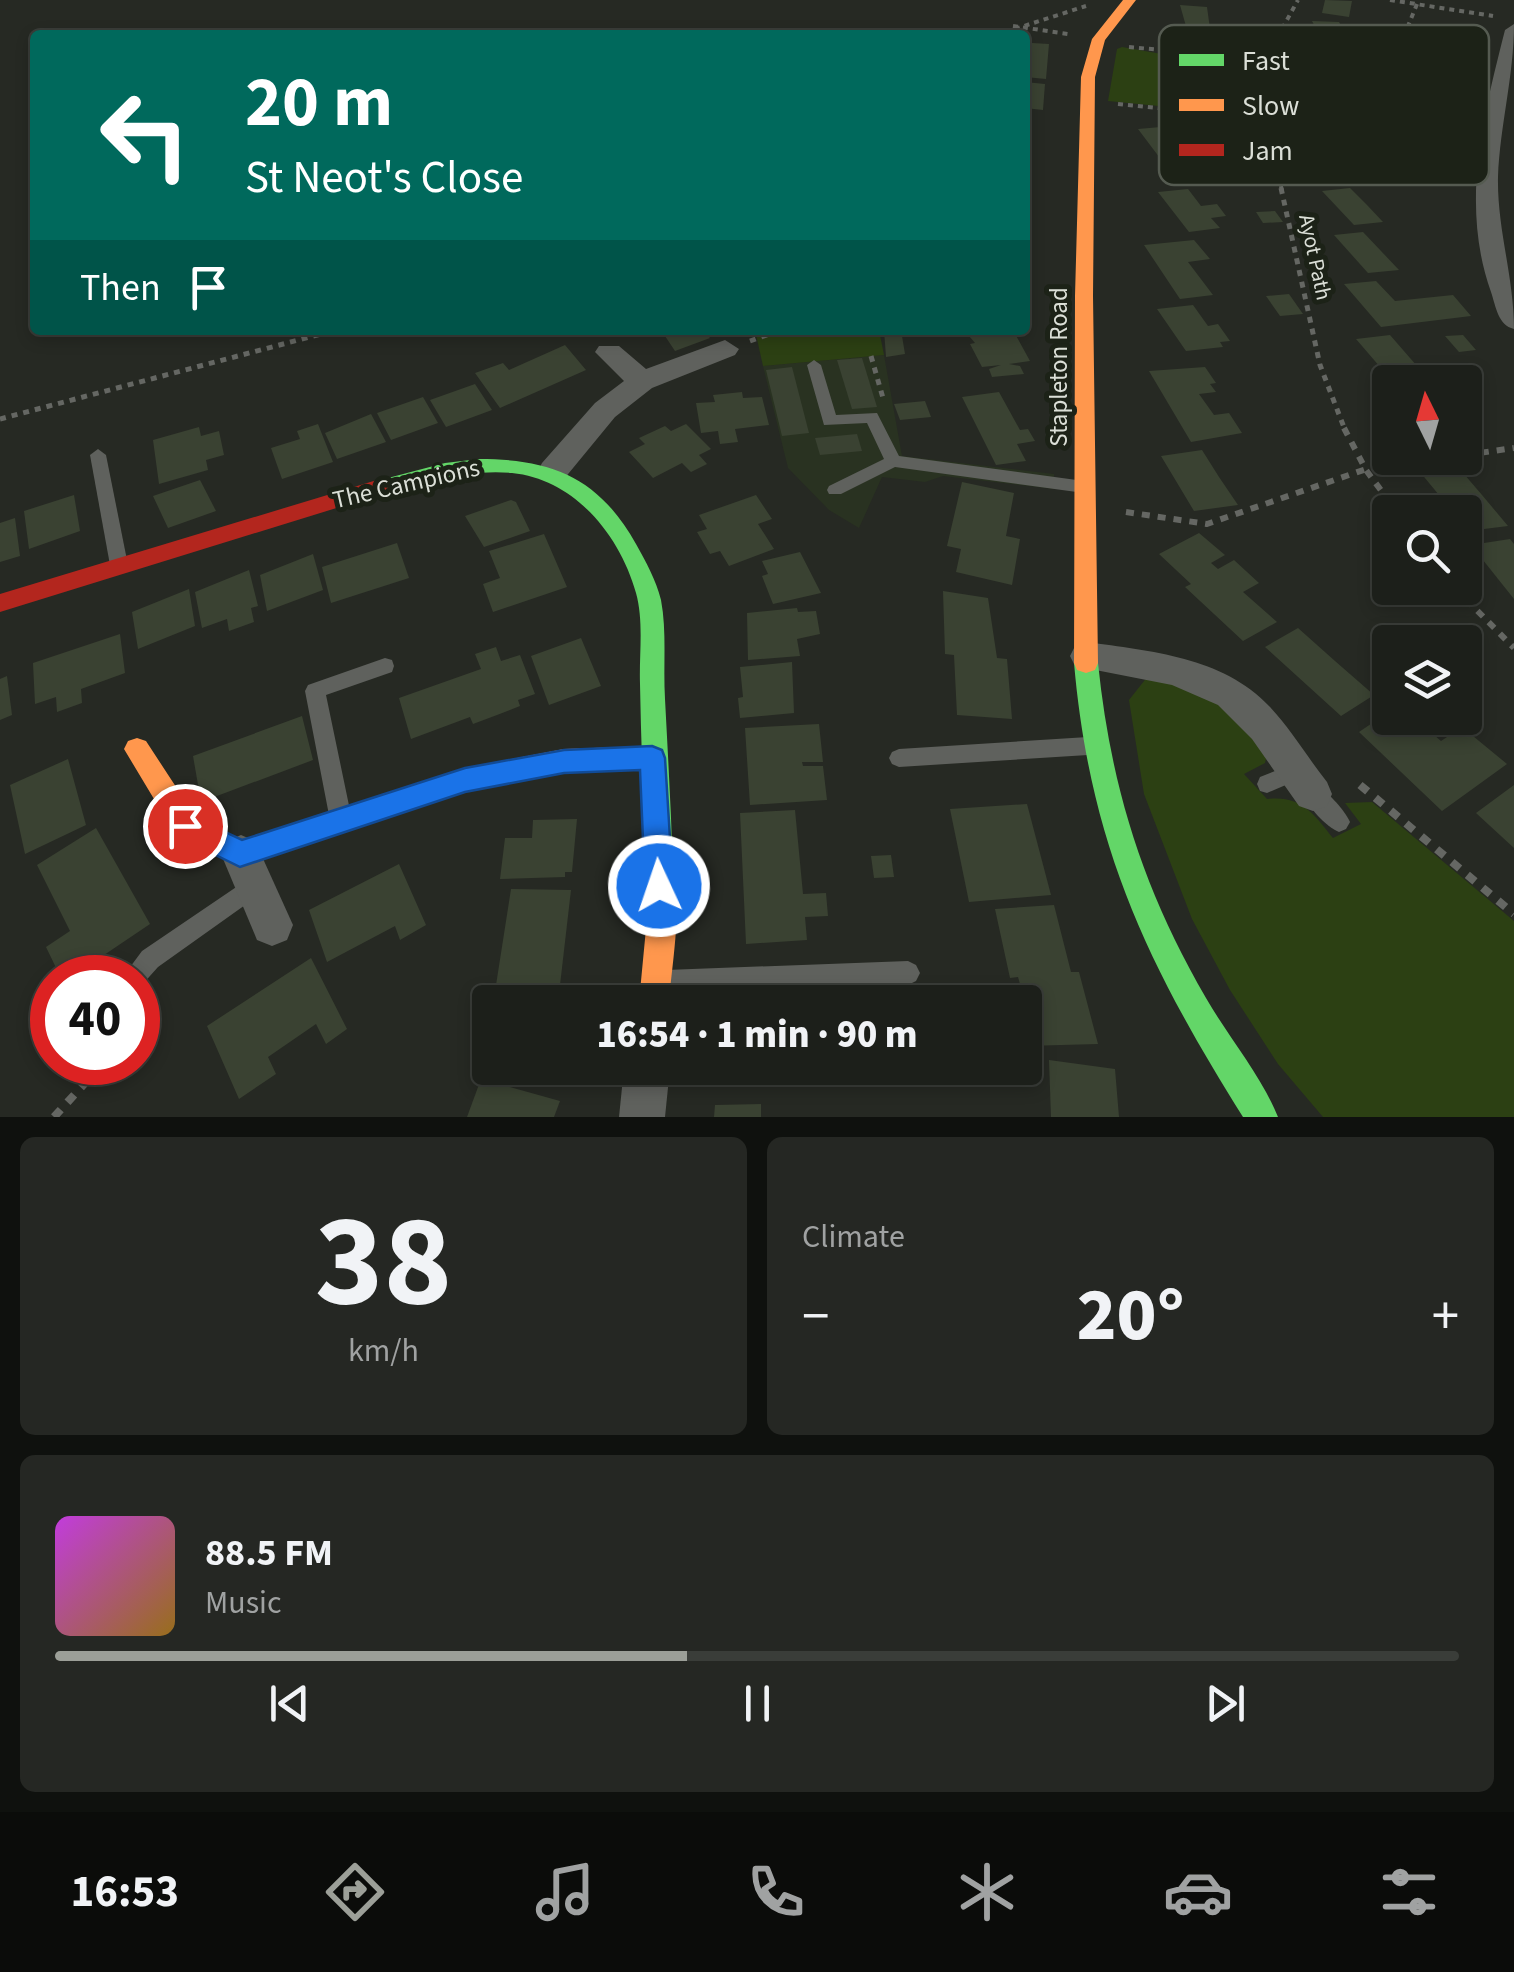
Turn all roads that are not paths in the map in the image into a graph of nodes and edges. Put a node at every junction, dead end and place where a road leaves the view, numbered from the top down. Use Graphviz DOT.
graph roads {
  1 [pos="1130,0"];
  2 [pos="1504,23"];
  3 [pos="1489,142"];
  4 [pos="1486,185"];
  5 [pos="1514,321"];
  6 [pos="725,350"];
  7 [pos="609,352"];
  8 [pos="814,364"];
  9 [pos="642,381"];
  10 [pos="98,456"];
  11 [pos="893,461"];
  12 [pos="552,471"];
  13 [pos="835,490"];
  14 [pos="1085,497"];
  15 [pos="118,565"];
  16 [pos="0,603"];
  17 [pos="1087,656"];
  18 [pos="386,666"];
  19 [pos="1092,746"];
  20 [pos="137,750"];
  21 [pos="652,758"];
  22 [pos="899,758"];
  23 [pos="1292,783"];
  24 [pos="342,820"];
  25 [pos="1339,822"];
  26 [pos="248,870"];
  27 [pos="272,925"];
  28 [pos="154,955"];
  29 [pos="908,972"];
  30 [pos="656,985"];
  31 [pos="751,985"];
  32 [pos="645,1085"];
  33 [pos="642,1117"];
  34 [pos="1262,1117"];
  1 -- 14 [label="street, Stapleton Road"];
  2 -- 3 [label="street"];
  4 -- 5 [label="street"];
  6 -- 9 [label="street"];
  7 -- 9 [label="street"];
  8 -- 11 [label="lane"];
  9 -- 12 [label="street"];
  10 -- 15 [label="lane"];
  11 -- 13 [label="lane"];
  11 -- 14 [label="lane"];
  12 -- 15 [label="street, The Campions"];
  12 -- 21 [label="street, The Campions"];
  14 -- 17 [label="street, Stapleton Road"];
  15 -- 16 [label="street, The Campions"];
  17 -- 19 [label="street, Stapleton Road"];
  17 -- 23 [label="street"];
  18 -- 24 [label="lane"];
  19 -- 22 [label="lane"];
  19 -- 34 [label="street, Stapleton Road"];
  20 -- 26 [label="street"];
  21 -- 24 [label="street"];
  21 -- 30 [label="street, The Campions"];
  23 -- 25 [label="lane"];
  24 -- 26 [label="street"];
  26 -- 27 [label="street"];
  26 -- 28 [label="lane"];
  29 -- 31 [label="lane"];
  32 -- 33 [label="street"];
}
